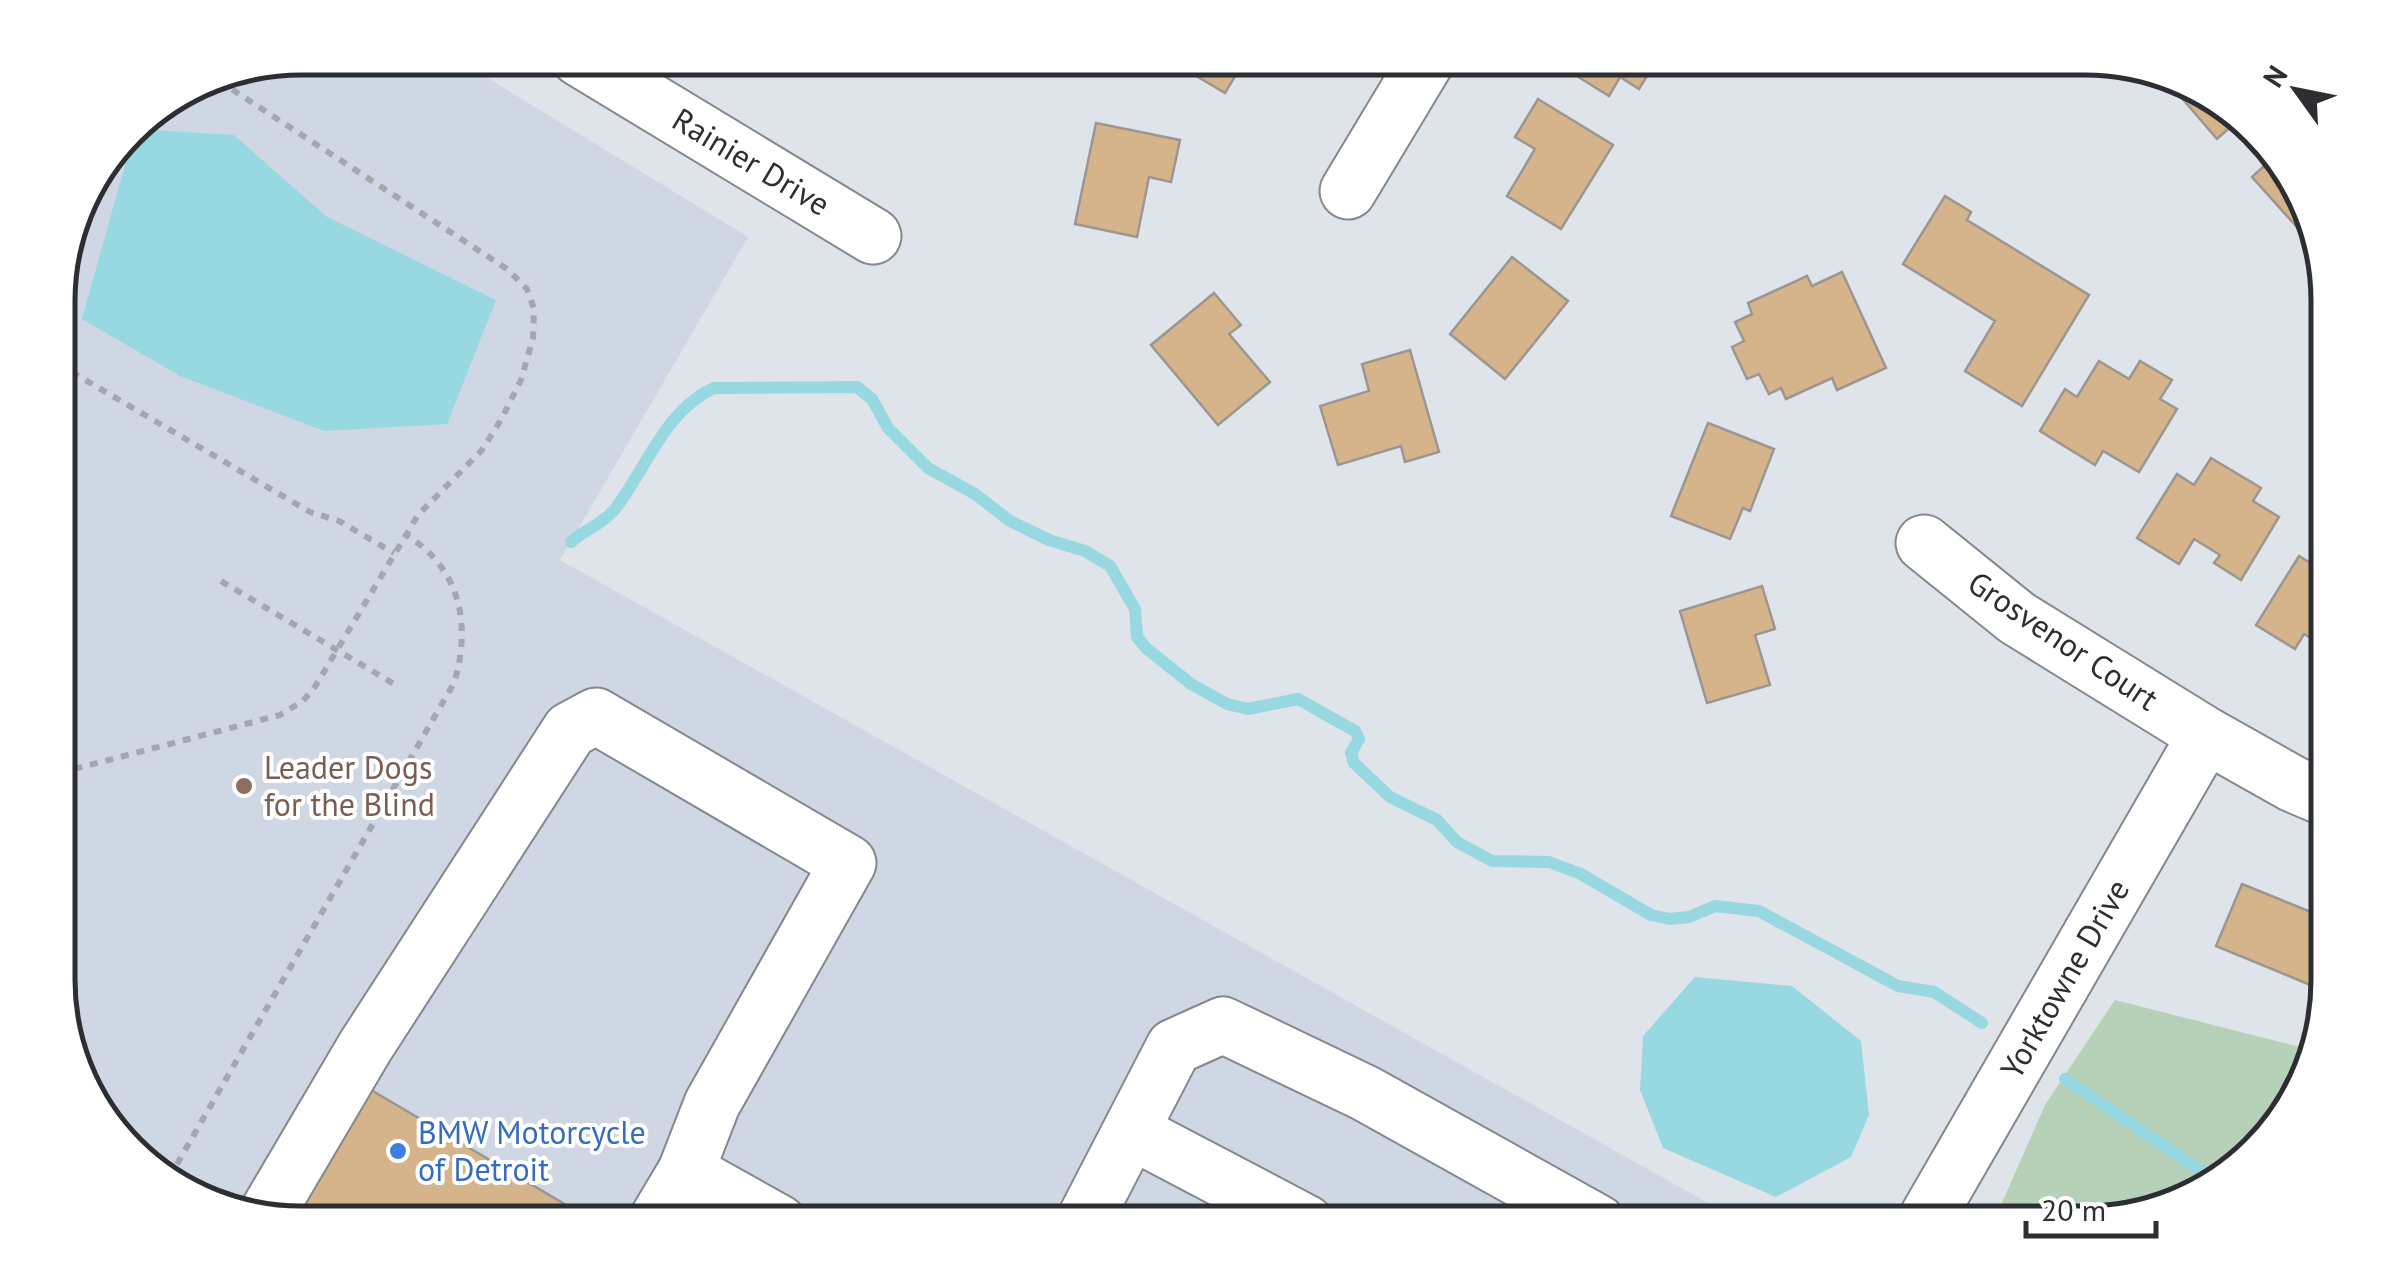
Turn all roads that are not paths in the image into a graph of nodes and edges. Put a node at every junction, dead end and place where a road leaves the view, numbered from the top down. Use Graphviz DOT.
graph roads {
  1 [pos="607,75"];
  2 [pos="1418,75"];
  3 [pos="1348,191"];
  4 [pos="873,236"];
  5 [pos="1924,543"];
  6 [pos="2206,735"];
  7 [pos="2311,792"];
  8 [pos="1131,1131"];
  9 [pos="686,1171"];
  10 [pos="273,1204"];
  11 [pos="665,1206"];
  12 [pos="748,1206"];
  13 [pos="1092,1206"];
  14 [pos="1274,1206"];
  15 [pos="1568,1206"];
  16 [pos="1934,1206"];
  1 -- 4 [label="street, Rainier Drive"];
  2 -- 3 [label="street"];
  5 -- 6 [label="street, Grosvenor Court"];
  6 -- 7 [label="street, Grosvenor Court"];
  6 -- 16 [label="street, Yorktowne Drive"];
  8 -- 13 [label="street"];
  8 -- 14 [label="street"];
  8 -- 15 [label="street"];
  9 -- 10 [label="street"];
  9 -- 11 [label="street"];
  9 -- 12 [label="street"];
}
